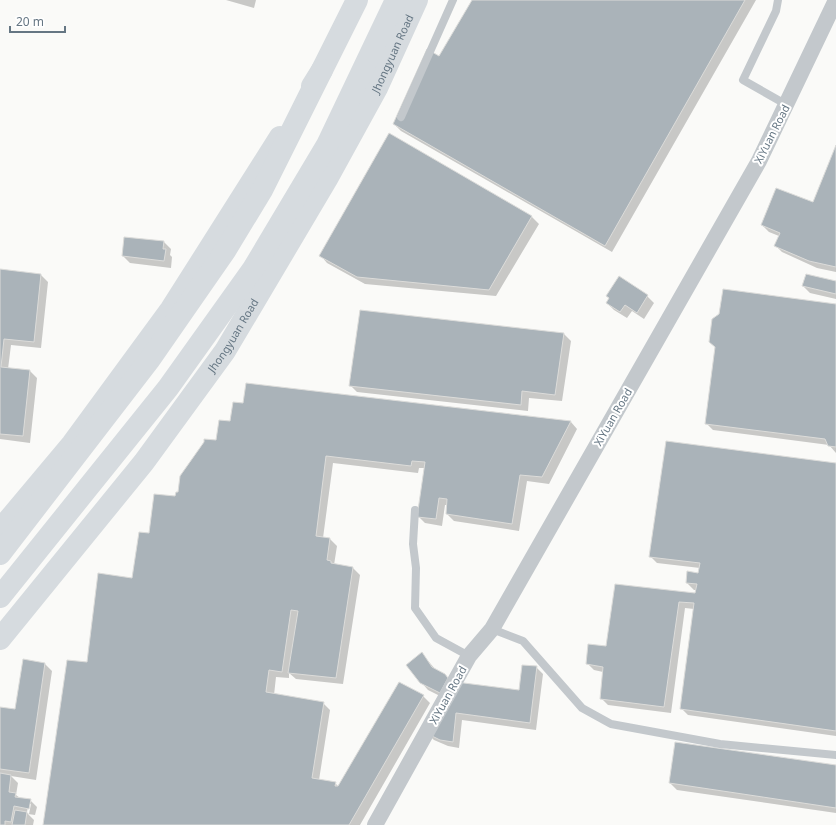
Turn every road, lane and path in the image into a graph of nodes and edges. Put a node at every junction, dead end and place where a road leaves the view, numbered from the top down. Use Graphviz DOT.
graph roads {
  1 [pos="357,0"];
  2 [pos="396,0"];
  3 [pos="418,0"];
  4 [pos="453,0"];
  5 [pos="778,0"];
  6 [pos="836,0"];
  7 [pos="322,70"];
  8 [pos="787,105"];
  9 [pos="401,117"];
  10 [pos="415,510"];
  11 [pos="0,530"];
  12 [pos="0,554"];
  13 [pos="0,597"];
  14 [pos="492,629"];
  15 [pos="0,639"];
  16 [pos="469,656"];
  17 [pos="836,755"];
  18 [pos="376,825"];
  1 -- 7 [label="main road"];
  2 -- 13 [label="main road"];
  3 -- 15 [label="main road, Jhongyuan Road"];
  4 -- 9 [label="lane"];
  5 -- 8 [label="lane"];
  6 -- 8 [label="street, XiYuan Road"];
  7 -- 11 [label="main road"];
  7 -- 12 [label="main road"];
  8 -- 14 [label="street, XiYuan Road"];
  10 -- 16 [label="lane"];
  14 -- 16 [label="street, XiYuan Road"];
  14 -- 17 [label="lane"];
  16 -- 18 [label="street, XiYuan Road"];
}
